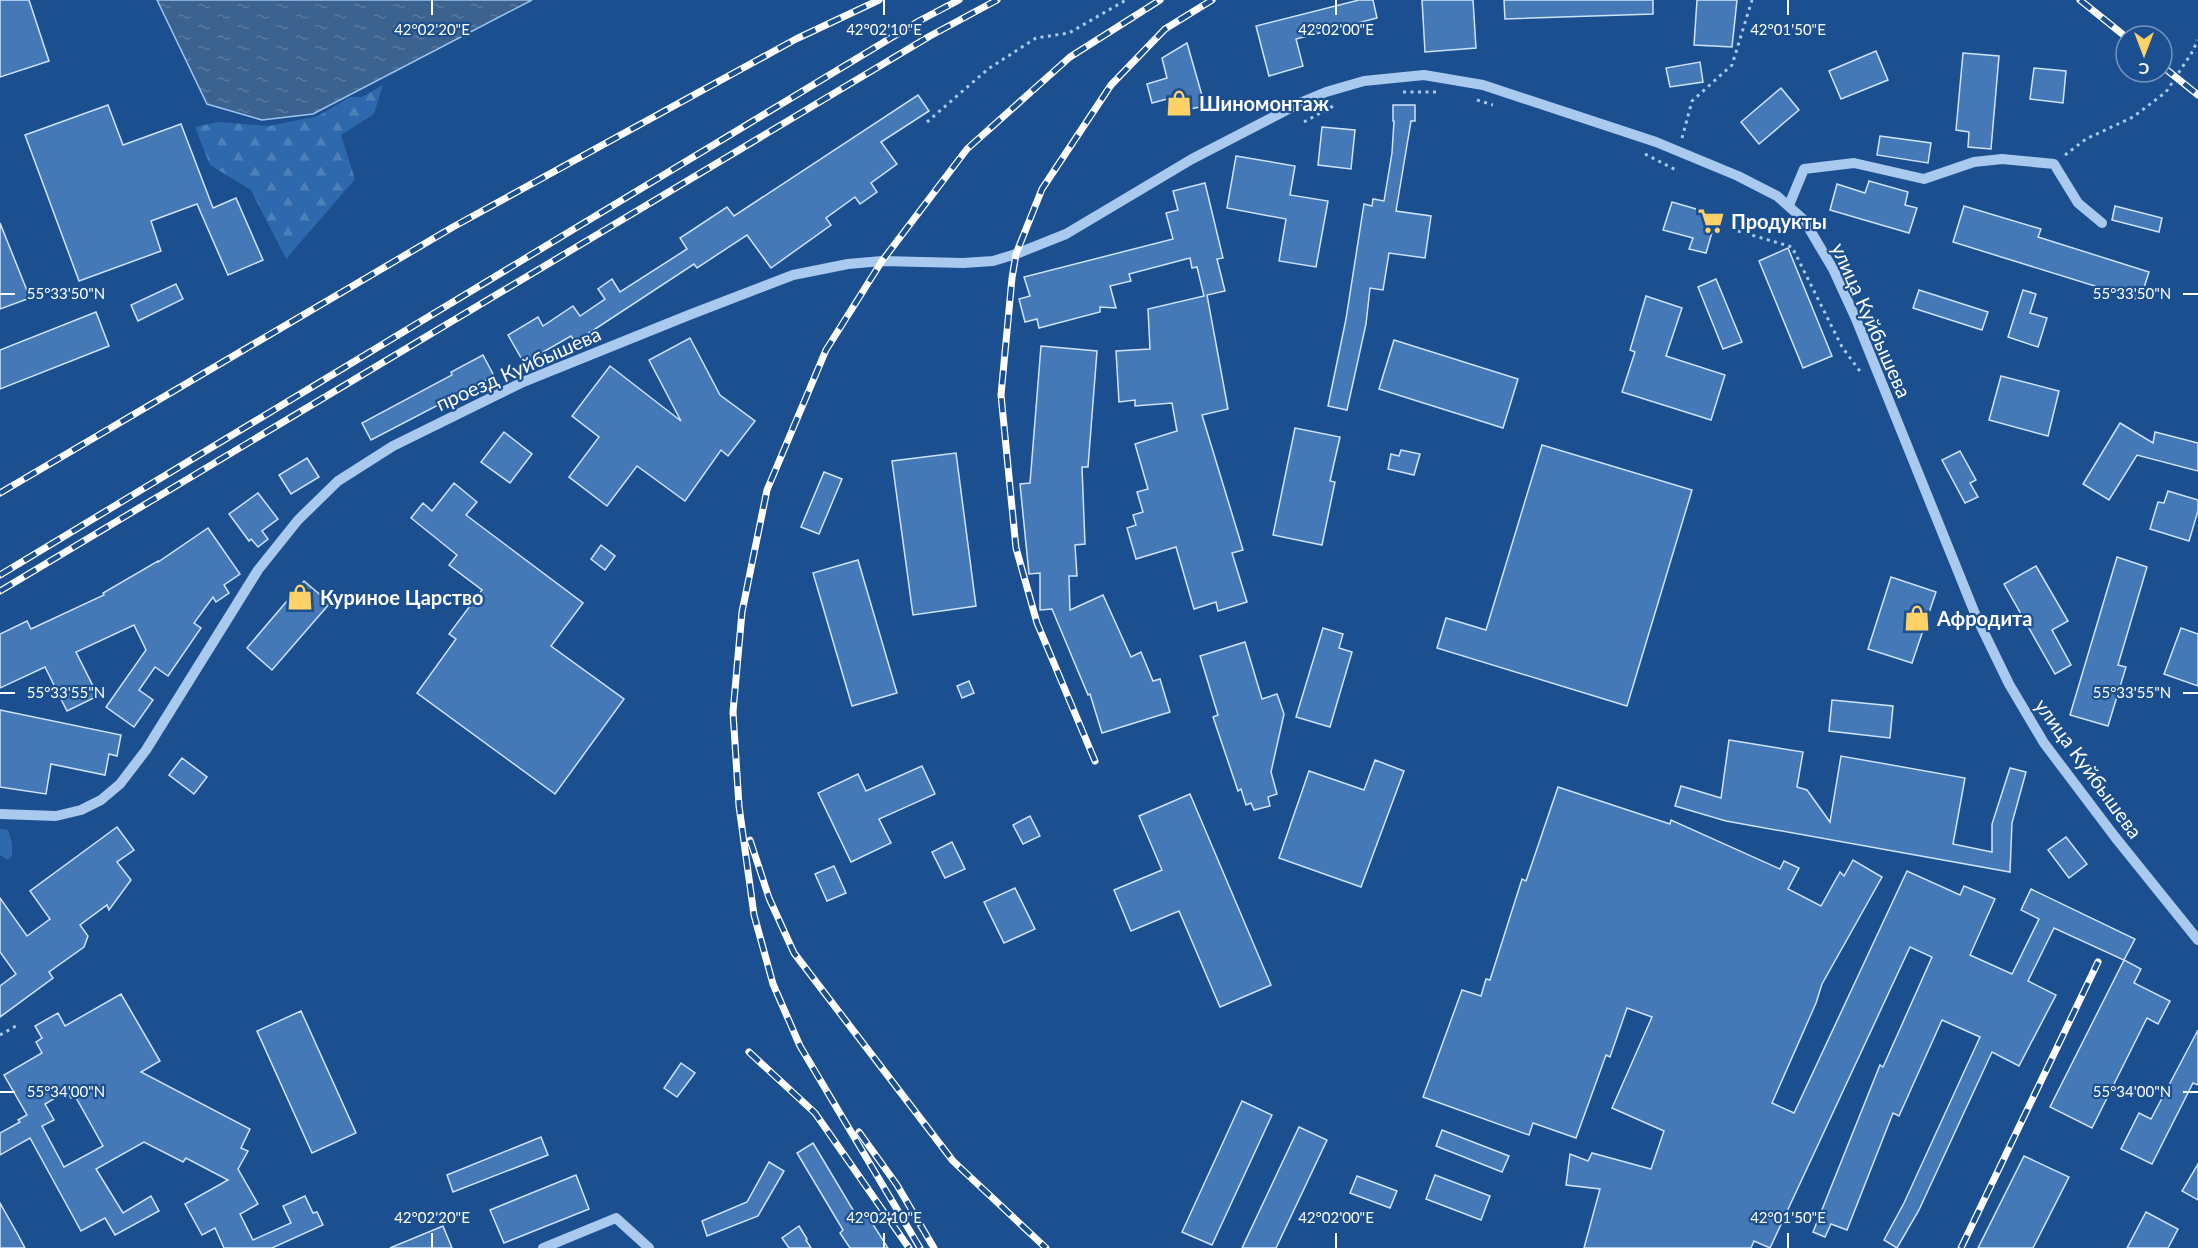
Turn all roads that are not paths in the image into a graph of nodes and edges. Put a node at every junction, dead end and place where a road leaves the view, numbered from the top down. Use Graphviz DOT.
graph roads {
  1 [pos="1192,159"];
  2 [pos="1789,205"];
  3 [pos="2102,223"];
  4 [pos="0,814"];
  5 [pos="2198,940"];
  6 [pos="543,1248"];
  7 [pos="649,1248"];
  1 -- 2 [label="street, улица Куйбышева"];
  1 -- 4 [label="street, проезд Куйбышева"];
  2 -- 3 [label="street"];
  2 -- 5 [label="street, улица Куйбышева"];
  6 -- 7 [label="street"];
}
